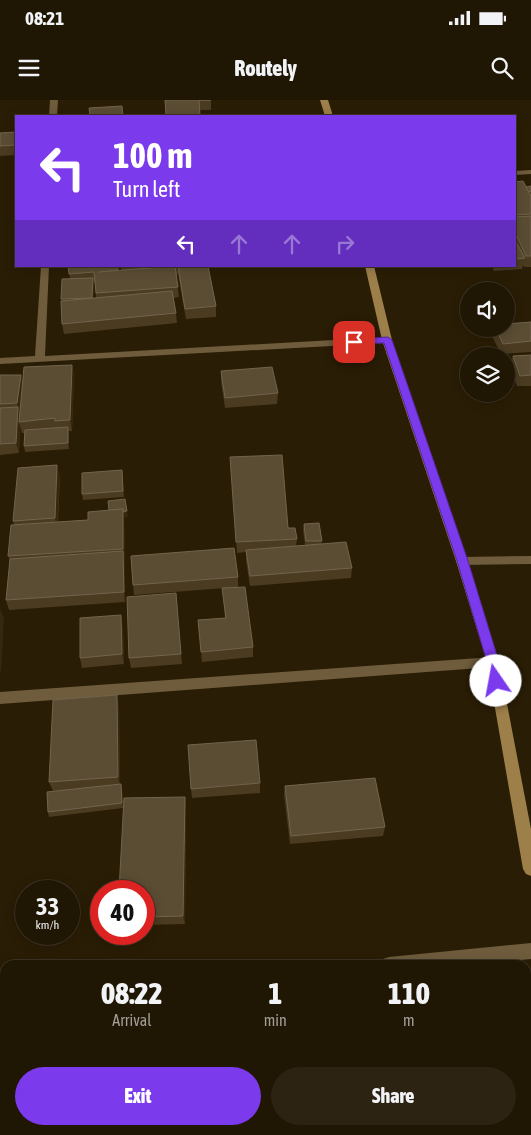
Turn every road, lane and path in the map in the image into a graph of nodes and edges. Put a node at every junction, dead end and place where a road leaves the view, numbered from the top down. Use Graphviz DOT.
graph roads {
  1 [pos="54,100"];
  2 [pos="324,100"];
  3 [pos="53,115"];
  4 [pos="329,115"];
  5 [pos="531,172"];
  6 [pos="516,173"];
  7 [pos="45,267"];
  8 [pos="369,267"];
  9 [pos="388,340"];
  10 [pos="40,357"];
  11 [pos="0,361"];
  12 [pos="531,560"];
  13 [pos="462,561"];
  14 [pos="493,662"];
  15 [pos="0,698"];
  16 [pos="531,869"];
  17 [pos="531,951"];
  18 [pos="440,960"];
  1 -- 3 [label="street"];
  2 -- 4 [label="street"];
  5 -- 6 [label="street"];
  7 -- 10 [label="street"];
  8 -- 9 [label="street"];
  9 -- 10 [label="street"];
  9 -- 13 [label="street"];
  10 -- 11 [label="street"];
  12 -- 13 [label="street"];
  13 -- 14 [label="street"];
  14 -- 15 [label="street"];
  14 -- 16 [label="street"];
  17 -- 18 [label="street"];
}
